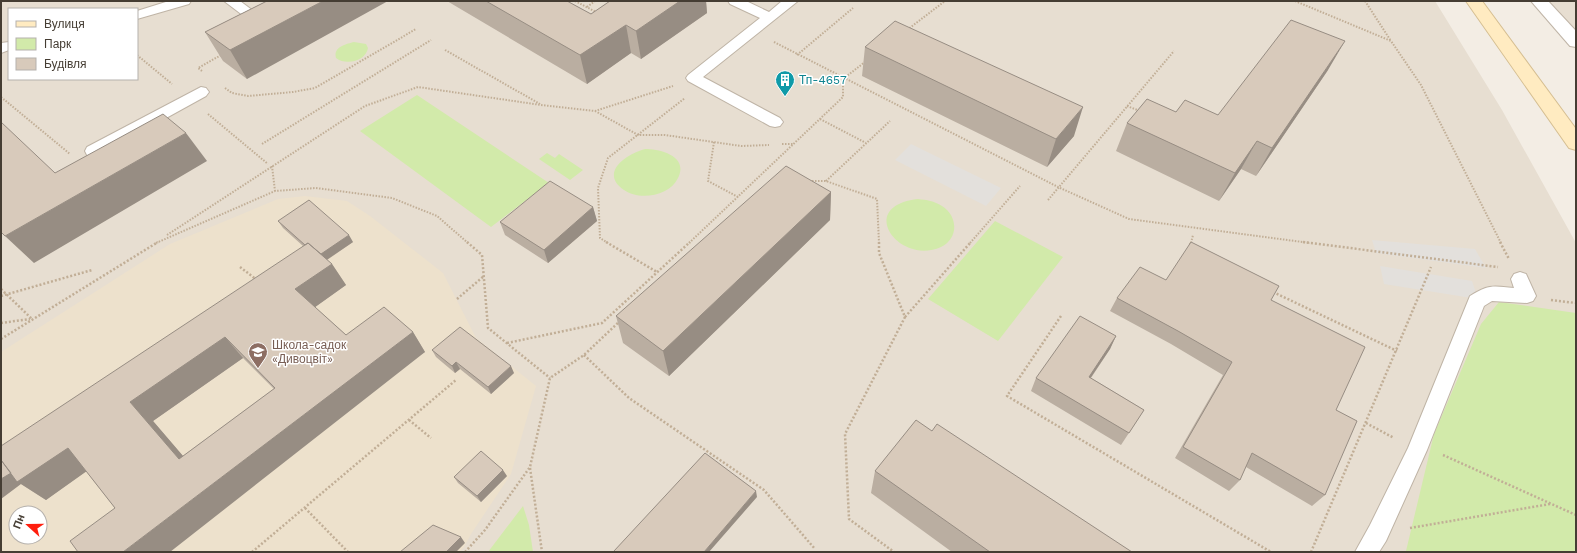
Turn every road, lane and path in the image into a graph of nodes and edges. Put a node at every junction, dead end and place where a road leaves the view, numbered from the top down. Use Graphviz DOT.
graph roads {
  1 [pos="184,1"];
  2 [pos="231,1"];
  3 [pos="575,1"];
  4 [pos="595,1"];
  5 [pos="735,1"];
  6 [pos="791,1"];
  7 [pos="945,1"];
  8 [pos="1295,1"];
  9 [pos="1365,1"];
  10 [pos="1474,1"];
  11 [pos="1539,1"];
  12 [pos="587,7"];
  13 [pos="853,8"];
  14 [pos="598,13"];
  15 [pos="138,15"];
  16 [pos="769,18"];
  17 [pos="270,29"];
  18 [pos="416,29"];
  19 [pos="752,31"];
  20 [pos="903,32"];
  21 [pos="431,40"];
  22 [pos="1391,41"];
  23 [pos="1576,42"];
  24 [pos="445,50"];
  25 [pos="1174,51"];
  26 [pos="797,55"];
  27 [pos="867,60"];
  28 [pos="198,68"];
  29 [pos="204,72"];
  30 [pos="843,79"];
  31 [pos="698,81"];
  32 [pos="220,84"];
  33 [pos="201,92"];
  34 [pos="1,97"];
  35 [pos="541,105"];
  36 [pos="1127,106"];
  37 [pos="595,111"];
  38 [pos="1141,112"];
  39 [pos="820,119"];
  40 [pos="890,121"];
  41 [pos="775,122"];
  42 [pos="638,135"];
  43 [pos="714,142"];
  44 [pos="866,143"];
  45 [pos="1576,143"];
  46 [pos="262,144"];
  47 [pos="778,144"];
  48 [pos="793,144"];
  49 [pos="770,145"];
  50 [pos="94,151"];
  51 [pos="77,152"];
  52 [pos="272,166"];
  53 [pos="803,180"];
  54 [pos="826,181"];
  55 [pos="1020,186"];
  56 [pos="1058,187"];
  57 [pos="275,191"];
  58 [pos="738,197"];
  59 [pos="1048,200"];
  60 [pos="1193,235"];
  61 [pos="162,239"];
  62 [pos="1190,247"];
  63 [pos="240,267"];
  64 [pos="1431,267"];
  65 [pos="92,270"];
  66 [pos="657,272"];
  67 [pos="1517,274"];
  68 [pos="484,276"];
  69 [pos="263,285"];
  70 [pos="1,289"];
  71 [pos="1271,291"];
  72 [pos="7,295"];
  73 [pos="1,296"];
  74 [pos="457,299"];
  75 [pos="1061,316"];
  76 [pos="624,317"];
  77 [pos="905,317"];
  78 [pos="32,319"];
  79 [pos="1,323"];
  80 [pos="1,339"];
  81 [pos="507,343"];
  82 [pos="1397,351"];
  83 [pos="584,355"];
  84 [pos="550,378"];
  85 [pos="456,380"];
  86 [pos="408,420"];
  87 [pos="1366,424"];
  88 [pos="430,438"];
  89 [pos="1418,447"];
  90 [pos="530,467"];
  91 [pos="1550,504"];
  92 [pos="305,508"];
  93 [pos="1576,515"];
  94 [pos="1378,533"];
  95 [pos="815,549"];
  96 [pos="252,552"];
  97 [pos="348,552"];
  98 [pos="465,552"];
  99 [pos="542,552"];
  100 [pos="894,552"];
  101 [pos="1271,552"];
  102 [pos="1311,552"];
  103 [pos="1366,552"];
  1 -- 15 [label="lane"];
  2 -- 17 [label="lane"];
  3 -- 12 [label="path"];
  4 -- 12 [label="path"];
  5 -- 16 [label="lane"];
  6 -- 16 [label="lane"];
  7 -- 20 [label="path"];
  8 -- 22 [label="path"];
  9 -- 22 [label="path"];
  10 -- 45 [label="main road"];
  11 -- 23 [label="street"];
  12 -- 14 [label="path"];
  13 -- 26 [label="path"];
  16 -- 19 [label="lane"];
  18 -- 32 [label="path"];
  19 -- 26 [label="path"];
  19 -- 31 [label="lane"];
  21 -- 46 [label="path"];
  22 -- 67 [label="path"];
  24 -- 35 [label="path"];
  25 -- 36 [label="path"];
  26 -- 30 [label="path"];
  27 -- 30 [label="path"];
  28 -- 29 [label="path"];
  30 -- 39 [label="path"];
  30 -- 56 [label="path"];
  31 -- 37 [label="path"];
  31 -- 41 [label="lane"];
  31 -- 42 [label="path"];
  33 -- 50 [label="lane"];
  34 -- 51 [label="path"];
  35 -- 37 [label="path"];
  35 -- 52 [label="path"];
  36 -- 38 [label="path"];
  36 -- 56 [label="path"];
  37 -- 42 [label="path"];
  39 -- 44 [label="path"];
  39 -- 48 [label="path"];
  40 -- 44 [label="path"];
  42 -- 43 [label="path"];
  42 -- 66 [label="path"];
  43 -- 49 [label="path"];
  43 -- 58 [label="path"];
  44 -- 54 [label="path"];
  47 -- 48 [label="path"];
  48 -- 58 [label="path"];
  52 -- 57 [label="path"];
  52 -- 61 [label="path"];
  53 -- 54 [label="path"];
  54 -- 77 [label="path"];
  55 -- 77 [label="path"];
  56 -- 59 [label="path"];
  56 -- 67 [label="path"];
  57 -- 61 [label="path"];
  57 -- 68 [label="path"];
  58 -- 66 [label="path"];
  60 -- 62 [label="path"];
  61 -- 78 [label="path"];
  63 -- 69 [label="path"];
  64 -- 82 [label="path"];
  65 -- 72 [label="path"];
  66 -- 81 [label="path"];
  67 -- 89 [label="lane"];
  68 -- 74 [label="path"];
  68 -- 81 [label="path"];
  70 -- 72 [label="path"];
  71 -- 82 [label="path"];
  72 -- 73 [label="path"];
  72 -- 78 [label="path"];
  75 -- 101 [label="path"];
  76 -- 83 [label="path"];
  77 -- 100 [label="path"];
  78 -- 79 [label="path"];
  78 -- 80 [label="path"];
  81 -- 84 [label="path"];
  82 -- 87 [label="path"];
  83 -- 84 [label="path"];
  83 -- 95 [label="path"];
  84 -- 90 [label="path"];
  85 -- 86 [label="path"];
  86 -- 88 [label="path"];
  86 -- 92 [label="path"];
  87 -- 89 [label="path"];
  87 -- 102 [label="path"];
  89 -- 91 [label="path"];
  89 -- 94 [label="lane"];
  90 -- 98 [label="path"];
  90 -- 99 [label="path"];
  91 -- 93 [label="path"];
  91 -- 94 [label="path"];
  92 -- 96 [label="path"];
  92 -- 97 [label="path"];
  94 -- 103 [label="lane"];
}
